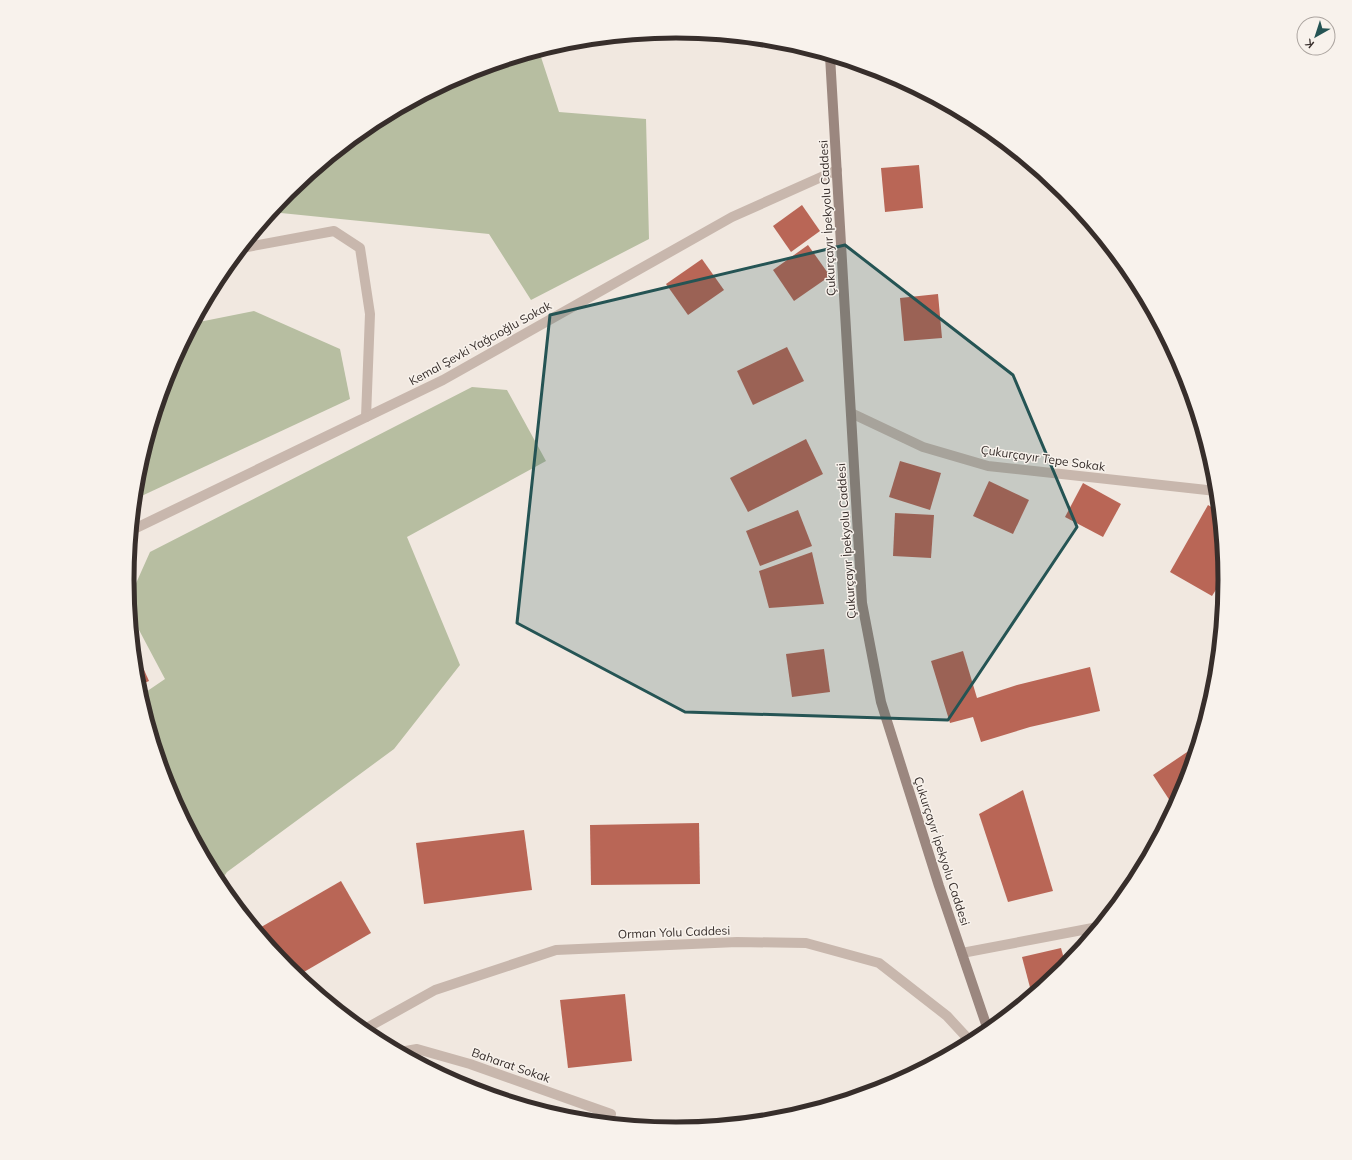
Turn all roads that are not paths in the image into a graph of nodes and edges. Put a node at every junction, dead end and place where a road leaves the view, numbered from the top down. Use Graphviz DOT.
graph roads {
  1 [pos="830,61"];
  2 [pos="837,170"];
  3 [pos="249,247"];
  4 [pos="851,413"];
  5 [pos="366,417"];
  6 [pos="1210,490"];
  7 [pos="137,528"];
  8 [pos="1090,928"];
  9 [pos="962,953"];
  10 [pos="986,1024"];
  11 [pos="369,1027"];
  12 [pos="967,1037"];
  13 [pos="408,1051"];
  14 [pos="611,1114"];
  1 -- 2 [label="street, Çukurçayır İpekyolu Caddesi"];
  2 -- 4 [label="street, Çukurçayır İpekyolu Caddesi"];
  2 -- 5 [label="street, Kemal Şevki Yağcıoğlu Sokak"];
  3 -- 5 [label="street"];
  4 -- 6 [label="street, Çukurçayır Tepe Sokak"];
  4 -- 9 [label="street, Çukurçayır İpekyolu Caddesi"];
  5 -- 7 [label="street, Kemal Şevki Yağcıoğlu Sokak"];
  8 -- 9 [label="street"];
  9 -- 10 [label="street, Çukurçayır İpekyolu Caddesi"];
  11 -- 12 [label="street, Orman Yolu Caddesi"];
  13 -- 14 [label="street, Baharat Sokak"];
}
